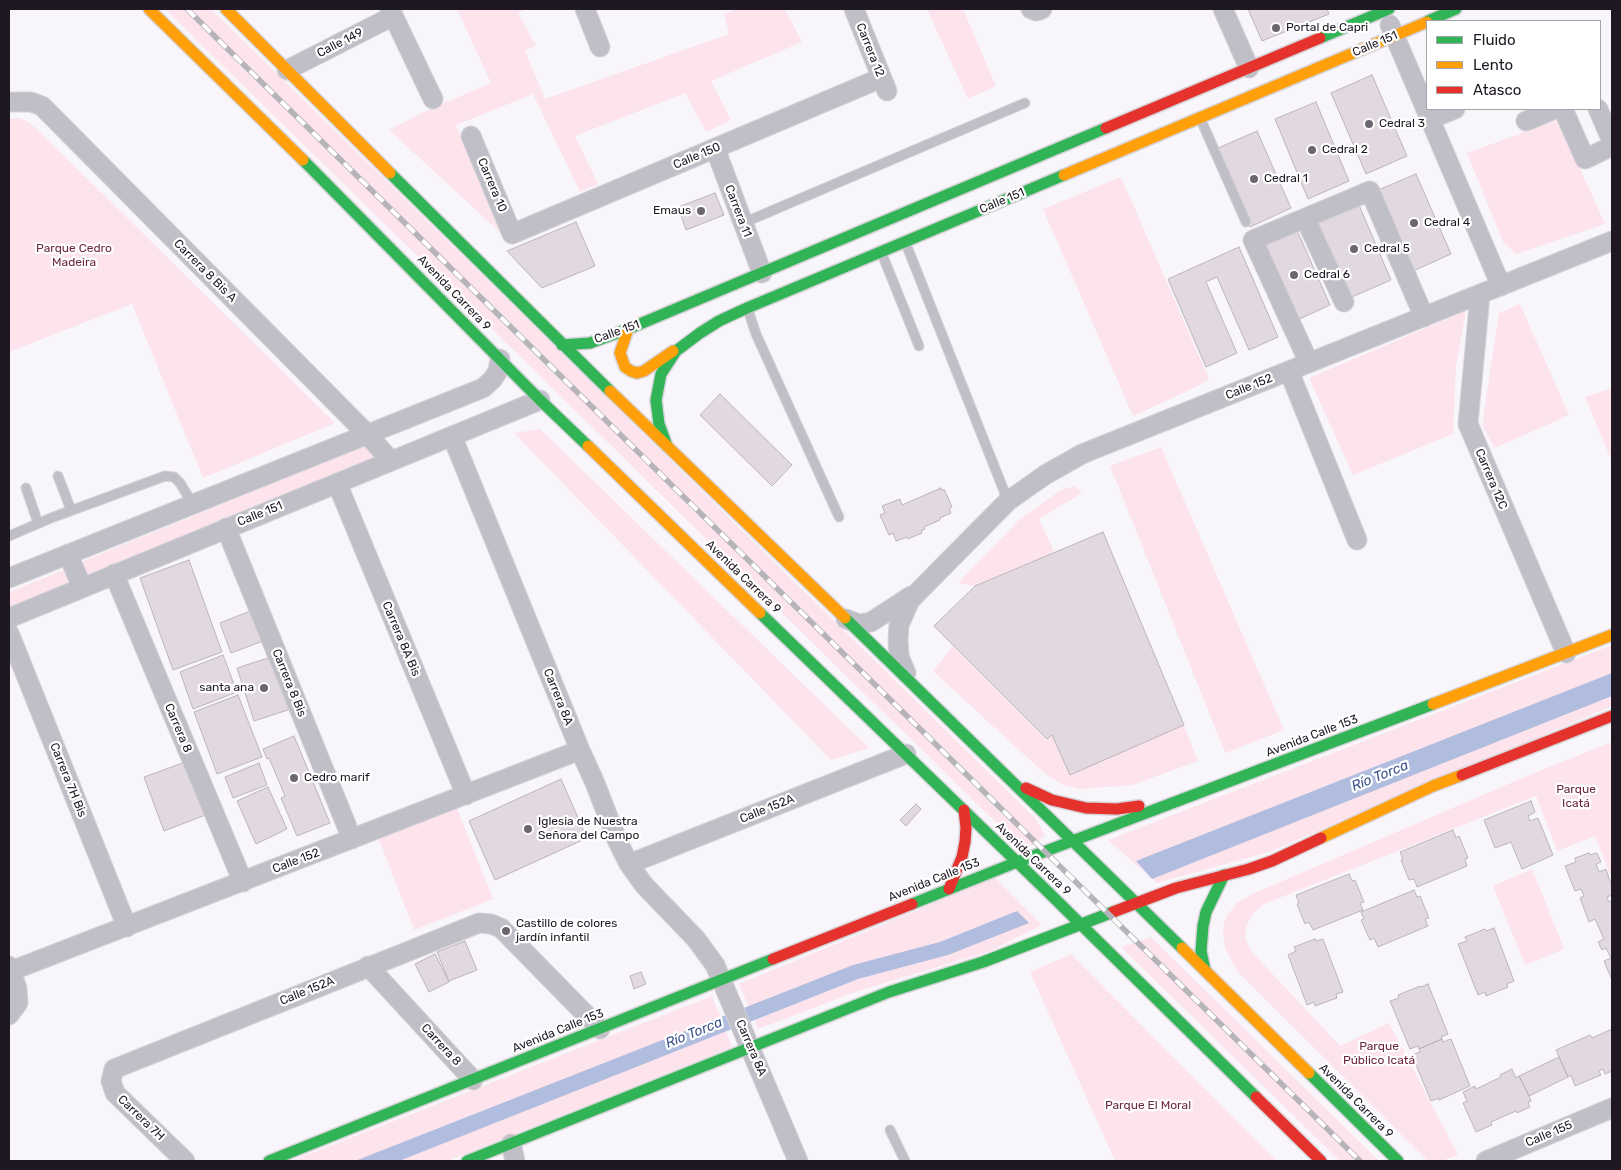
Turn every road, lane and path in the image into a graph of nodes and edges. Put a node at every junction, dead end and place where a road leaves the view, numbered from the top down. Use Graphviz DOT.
graph roads {
  1 [pos="149,9"];
  2 [pos="226,9"];
  3 [pos="585,9"];
  4 [pos="854,9"];
  5 [pos="1223,9"];
  6 [pos="1456,9"];
  7 [pos="1384,11"];
  8 [pos="391,12"];
  9 [pos="1430,20"];
  10 [pos="1426,22"];
  11 [pos="1395,36"];
  12 [pos="600,48"];
  13 [pos="1249,68"];
  14 [pos="286,70"];
  15 [pos="884,85"];
  16 [pos="433,99"];
  17 [pos="9,102"];
  18 [pos="1025,103"];
  19 [pos="1426,110"];
  20 [pos="1426,110"];
  21 [pos="1452,110"];
  22 [pos="1553,110"];
  23 [pos="1563,110"];
  24 [pos="1598,110"];
  25 [pos="1200,118"];
  26 [pos="1430,119"];
  27 [pos="1526,121"];
  28 [pos="471,136"];
  29 [pos="1612,141"];
  30 [pos="1612,146"];
  31 [pos="715,148"];
  32 [pos="1305,218"];
  33 [pos="743,222"];
  34 [pos="1246,222"];
  35 [pos="512,234"];
  36 [pos="905,241"];
  37 [pos="1612,241"];
  38 [pos="881,252"];
  39 [pos="762,273"];
  40 [pos="1501,286"];
  41 [pos="1480,294"];
  42 [pos="1344,302"];
  43 [pos="747,308"];
  44 [pos="1424,316"];
  45 [pos="628,329"];
  46 [pos="687,343"];
  47 [pos="562,345"];
  48 [pos="919,346"];
  49 [pos="500,359"];
  50 [pos="1309,363"];
  51 [pos="1289,371"];
  52 [pos="540,400"];
  53 [pos="367,434"];
  54 [pos="452,436"];
  55 [pos="667,446"];
  56 [pos="392,461"];
  57 [pos="58,476"];
  58 [pos="337,483"];
  59 [pos="26,488"];
  60 [pos="1008,502"];
  61 [pos="193,504"];
  62 [pos="71,510"];
  63 [pos="839,517"];
  64 [pos="38,523"];
  65 [pos="226,528"];
  66 [pos="9,536"];
  67 [pos="1357,540"];
  68 [pos="68,554"];
  69 [pos="114,574"];
  70 [pos="9,578"];
  71 [pos="82,587"];
  72 [pos="920,589"];
  73 [pos="9,618"];
  74 [pos="846,619"];
  75 [pos="9,633"];
  76 [pos="1612,635"];
  77 [pos="1566,653"];
  78 [pos="914,684"];
  79 [pos="1612,716"];
  80 [pos="580,750"];
  81 [pos="906,754"];
  82 [pos="1009,778"];
  83 [pos="466,795"];
  84 [pos="1192,796"];
  85 [pos="964,810"];
  86 [pos="352,839"];
  87 [pos="1073,841"];
  88 [pos="1017,862"];
  89 [pos="629,864"];
  90 [pos="1224,875"];
  91 [pos="243,882"];
  92 [pos="949,889"];
  93 [pos="1136,903"];
  94 [pos="1080,925"];
  95 [pos="127,926"];
  96 [pos="696,940"];
  97 [pos="368,966"];
  98 [pos="10,968"];
  99 [pos="1205,970"];
  100 [pos="722,980"];
  101 [pos="696,990"];
  102 [pos="13,1009"];
  103 [pos="600,1029"];
  104 [pos="747,1040"];
  105 [pos="114,1069"];
  106 [pos="473,1080"];
  107 [pos="1612,1108"];
  108 [pos="890,1130"];
  109 [pos="513,1152"];
  110 [pos="185,1161"];
  111 [pos="269,1161"];
  112 [pos="467,1161"];
  113 [pos="798,1161"];
  114 [pos="905,1161"];
  115 [pos="1321,1161"];
  116 [pos="1398,1161"];
  117 [pos="1486,1161"];
  1 -- 49 [label="main road, Avenida Carrera 9"];
  2 -- 14 [label="main road, Avenida Carrera 9"];
  3 -- 12 [label="street"];
  4 -- 15 [label="street, Carrera 12"];
  5 -- 13 [label="street"];
  6 -- 9 [label="main road, Calle 151"];
  7 -- 11 [label="street"];
  7 -- 13 [label="main road, Calle 151"];
  8 -- 14 [label="street, Calle 149"];
  8 -- 16 [label="street"];
  10 -- 11 [label="main road, Calle 151"];
  11 -- 20 [label="street"];
  11 -- 25 [label="main road, Calle 151"];
  13 -- 39 [label="main road, Calle 151"];
  14 -- 47 [label="main road, Avenida Carrera 9"];
  15 -- 31 [label="street, Calle 150"];
  17 -- 53 [label="street, Carrera 8 Bis A"];
  18 -- 33 [label="lane"];
  19 -- 26 [label="street"];
  21 -- 26 [label="street"];
  22 -- 27 [label="street"];
  23 -- 30 [label="street"];
  24 -- 29 [label="street"];
  25 -- 34 [label="lane"];
  25 -- 36 [label="main road, Calle 151"];
  26 -- 40 [label="street"];
  28 -- 35 [label="street, Carrera 10"];
  31 -- 33 [label="street, Carrera 11"];
  31 -- 35 [label="street, Calle 150"];
  32 -- 42 [label="street"];
  32 -- 44 [label="street"];
  32 -- 50 [label="street"];
  33 -- 39 [label="street, Carrera 11"];
  36 -- 38 [label="main road, Calle 151"];
  36 -- 60 [label="lane"];
  37 -- 40 [label="street, Calle 152"];
  38 -- 43 [label="main road, Calle 151"];
  38 -- 48 [label="lane"];
  39 -- 45 [label="main road, Calle 151"];
  40 -- 41 [label="street, Calle 152"];
  41 -- 44 [label="street, Calle 152"];
  41 -- 77 [label="street, Carrera 12C"];
  43 -- 46 [label="main road, Calle 151"];
  43 -- 63 [label="lane"];
  44 -- 50 [label="street, Calle 152"];
  45 -- 46 [label="main road"];
  45 -- 47 [label="main road, Calle 151"];
  46 -- 55 [label="main road, Calle 151"];
  47 -- 55 [label="main road, Avenida Carrera 9"];
  49 -- 52 [label="main road, Avenida Carrera 9"];
  49 -- 53 [label="street"];
  50 -- 51 [label="street, Calle 152"];
  51 -- 60 [label="street, Calle 152"];
  51 -- 67 [label="street"];
  52 -- 54 [label="street, Calle 151"];
  52 -- 81 [label="main road, Avenida Carrera 9"];
  53 -- 56 [label="street, Carrera 8 Bis A"];
  53 -- 61 [label="street"];
  54 -- 56 [label="street, Calle 151"];
  54 -- 80 [label="street, Carrera 8A"];
  55 -- 74 [label="main road, Avenida Carrera 9"];
  56 -- 58 [label="street, Calle 151"];
  57 -- 62 [label="lane"];
  58 -- 65 [label="street, Calle 151"];
  58 -- 83 [label="street, Carrera 8A Bis"];
  59 -- 64 [label="lane"];
  60 -- 72 [label="street, Calle 152"];
  61 -- 62 [label="lane"];
  61 -- 68 [label="street"];
  62 -- 64 [label="lane"];
  64 -- 66 [label="lane"];
  65 -- 69 [label="street, Calle 151"];
  65 -- 86 [label="street, Carrera 8 Bis"];
  68 -- 70 [label="street"];
  68 -- 71 [label="street"];
  69 -- 71 [label="street, Calle 151"];
  69 -- 91 [label="street, Carrera 8"];
  71 -- 73 [label="street, Calle 151"];
  72 -- 74 [label="street, Calle 152"];
  72 -- 78 [label="street, Calle 152"];
  74 -- 78 [label="main road, Avenida Carrera 9"];
  75 -- 95 [label="street, Carrera 7H Bis"];
  76 -- 77 [label="main road, Avenida Calle 153"];
  77 -- 84 [label="main road, Avenida Calle 153"];
  78 -- 82 [label="main road, Avenida Carrera 9"];
  79 -- 90 [label="main road"];
  80 -- 83 [label="street, Calle 152"];
  80 -- 89 [label="street, Carrera 8A"];
  81 -- 85 [label="main road, Avenida Carrera 9"];
  81 -- 89 [label="street, Calle 152A"];
  82 -- 84 [label="main road"];
  82 -- 87 [label="main road, Avenida Carrera 9"];
  83 -- 86 [label="street, Calle 152"];
  84 -- 87 [label="main road, Avenida Calle 153"];
  85 -- 88 [label="main road, Avenida Carrera 9"];
  85 -- 92 [label="main road"];
  86 -- 91 [label="street, Calle 152"];
  87 -- 88 [label="main road, Avenida Calle 153"];
  87 -- 93 [label="main road, Avenida Carrera 9"];
  88 -- 92 [label="main road, Avenida Calle 153"];
  88 -- 94 [label="main road, Avenida Carrera 9"];
  89 -- 96 [label="street, Carrera 8A"];
  90 -- 93 [label="main road"];
  90 -- 99 [label="main road"];
  91 -- 95 [label="street, Calle 152"];
  92 -- 100 [label="main road, Avenida Calle 153"];
  93 -- 94 [label="main road"];
  93 -- 99 [label="main road, Avenida Carrera 9"];
  94 -- 104 [label="main road"];
  94 -- 115 [label="main road, Avenida Carrera 9"];
  95 -- 98 [label="street, Calle 152"];
  96 -- 100 [label="street, Carrera 8A"];
  96 -- 101 [label="street, Carrera 8A"];
  97 -- 103 [label="street, Calle 152A"];
  97 -- 105 [label="street, Calle 152A"];
  97 -- 106 [label="street, Carrera 8"];
  98 -- 102 [label="street"];
  99 -- 116 [label="main road, Avenida Carrera 9"];
  100 -- 101 [label="main road, Avenida Calle 153"];
  100 -- 104 [label="street, Carrera 8A"];
  101 -- 103 [label="main road, Avenida Calle 153"];
  103 -- 106 [label="main road, Avenida Calle 153"];
  104 -- 109 [label="main road"];
  104 -- 113 [label="street, Carrera 8A"];
  105 -- 110 [label="street, Carrera 7H"];
  106 -- 111 [label="main road, Avenida Calle 153"];
  107 -- 117 [label="street, Calle 155"];
  108 -- 114 [label="lane"];
  109 -- 112 [label="main road"];
}
